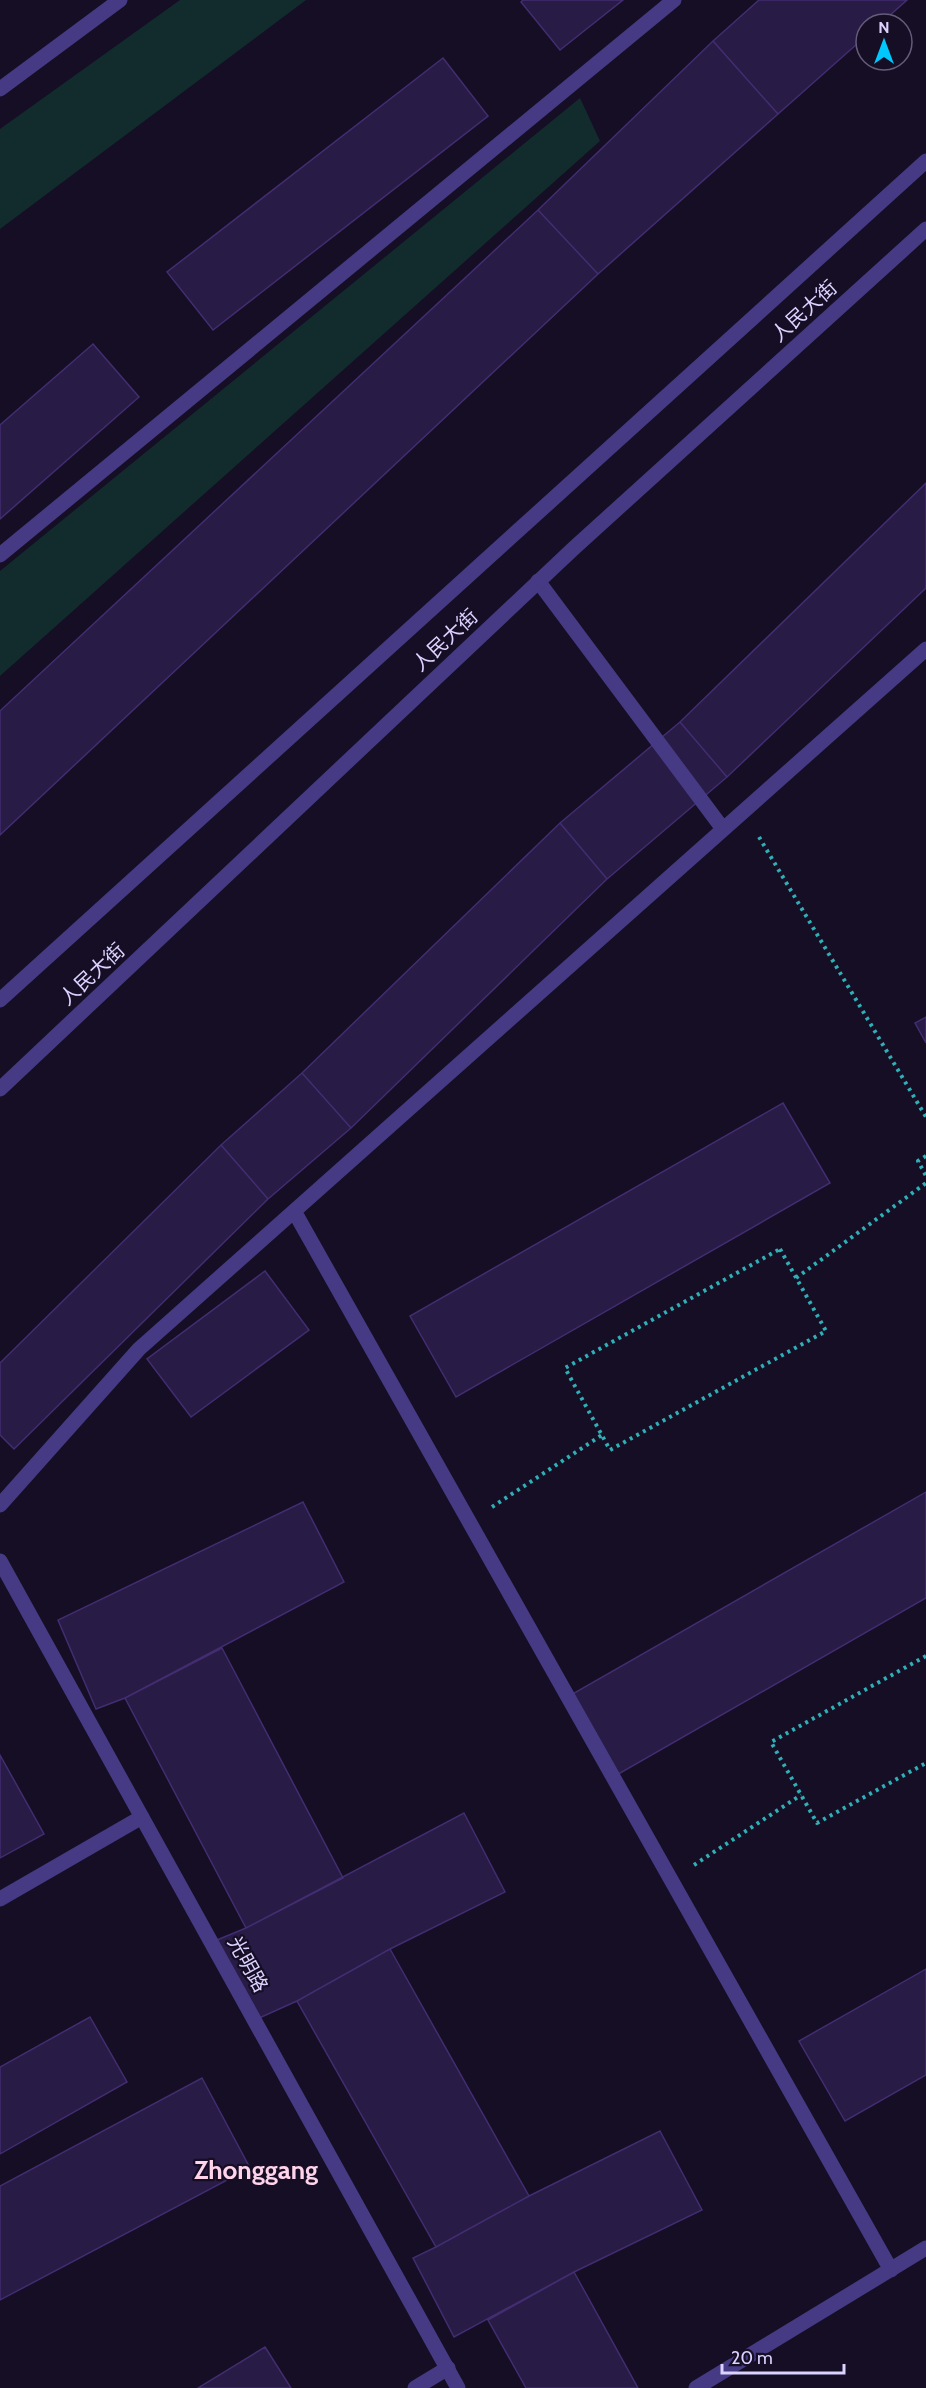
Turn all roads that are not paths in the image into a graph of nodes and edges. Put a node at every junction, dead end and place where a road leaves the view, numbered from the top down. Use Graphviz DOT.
graph roads {
  1 [pos="120,0"];
  2 [pos="674,0"];
  3 [pos="0,89"];
  4 [pos="926,161"];
  5 [pos="926,229"];
  6 [pos="0,555"];
  7 [pos="538,581"];
  8 [pos="926,649"];
  9 [pos="723,829"];
  10 [pos="0,1000"];
  11 [pos="0,1089"];
  12 [pos="294,1211"];
  13 [pos="0,1505"];
  14 [pos="0,1561"];
  15 [pos="142,1817"];
  16 [pos="0,1899"];
  17 [pos="926,2248"];
  18 [pos="891,2270"];
  19 [pos="448,2368"];
  20 [pos="414,2388"];
  21 [pos="458,2388"];
  22 [pos="696,2388"];
  1 -- 3 [label="street"];
  2 -- 6 [label="street"];
  4 -- 10 [label="street, 人民大街"];
  5 -- 7 [label="street, 人民大街"];
  7 -- 9 [label="street"];
  7 -- 11 [label="street, 人民大街"];
  8 -- 9 [label="street"];
  9 -- 12 [label="street"];
  12 -- 13 [label="street"];
  12 -- 18 [label="street"];
  14 -- 15 [label="street, 光明路"];
  15 -- 16 [label="street"];
  15 -- 19 [label="street, 光明路"];
  17 -- 18 [label="street"];
  18 -- 22 [label="street"];
  19 -- 20 [label="street"];
  19 -- 21 [label="street, 光明路"];
}
